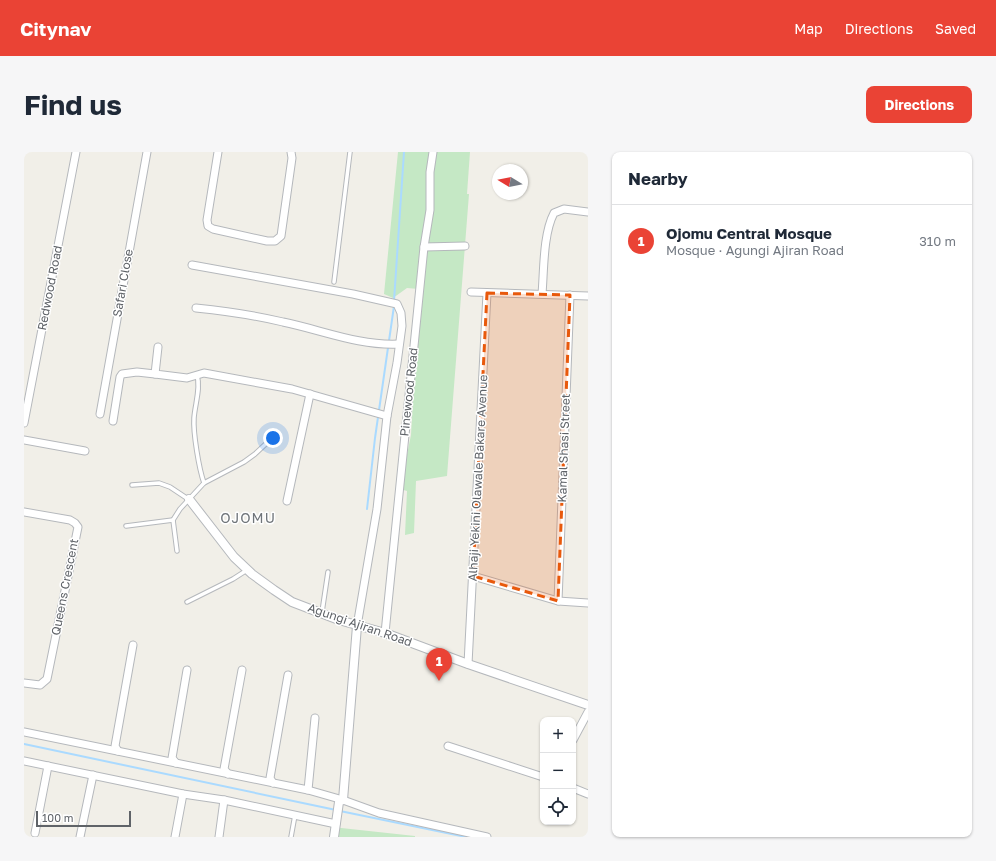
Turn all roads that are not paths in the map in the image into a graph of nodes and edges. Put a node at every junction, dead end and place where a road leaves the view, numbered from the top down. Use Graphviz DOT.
graph roads {
  1 [pos="76,152"];
  2 [pos="147,152"];
  3 [pos="218,152"];
  4 [pos="290,152"];
  5 [pos="350,152"];
  6 [pos="433,152"];
  7 [pos="588,212"];
  8 [pos="465,246"];
  9 [pos="424,247"];
  10 [pos="192,265"];
  11 [pos="334,282"];
  12 [pos="471,292"];
  13 [pos="487,292"];
  14 [pos="542,294"];
  15 [pos="570,295"];
  16 [pos="588,296"];
  17 [pos="196,308"];
  18 [pos="392,344"];
  19 [pos="158,347"];
  20 [pos="154,374"];
  21 [pos="197,375"];
  22 [pos="310,394"];
  23 [pos="100,414"];
  24 [pos="387,416"];
  25 [pos="113,421"];
  26 [pos="24,423"];
  27 [pos="271,439"];
  28 [pos="24,440"];
  29 [pos="85,451"];
  30 [pos="204,483"];
  31 [pos="132,485"];
  32 [pos="189,499"];
  33 [pos="287,501"];
  34 [pos="24,512"];
  35 [pos="173,520"];
  36 [pos="126,526"];
  37 [pos="176,551"];
  38 [pos="247,570"];
  39 [pos="328,572"];
  40 [pos="473,576"];
  41 [pos="558,601"];
  42 [pos="187,602"];
  43 [pos="588,603"];
  44 [pos="322,613"];
  45 [pos="357,626"];
  46 [pos="385,632"];
  47 [pos="133,645"];
  48 [pos="468,664"];
  49 [pos="187,670"];
  50 [pos="242,670"];
  51 [pos="288,676"];
  52 [pos="24,683"];
  53 [pos="588,705"];
  54 [pos="588,712"];
  55 [pos="315,718"];
  56 [pos="24,732"];
  57 [pos="576,734"];
  58 [pos="448,746"];
  59 [pos="118,751"];
  60 [pos="24,761"];
  61 [pos="176,764"];
  62 [pos="48,766"];
  63 [pos="228,774"];
  64 [pos="92,775"];
  65 [pos="540,776"];
  66 [pos="273,783"];
  67 [pos="576,789"];
  68 [pos="308,790"];
  69 [pos="183,794"];
  70 [pos="588,794"];
  71 [pos="224,800"];
  72 [pos="341,801"];
  73 [pos="295,815"];
  74 [pos="336,822"];
  75 [pos="35,832"];
  76 [pos="80,837"];
  77 [pos="175,837"];
  78 [pos="218,837"];
  79 [pos="292,837"];
  80 [pos="334,837"];
  81 [pos="487,837"];
  1 -- 26 [label="street, Redwood Road"];
  2 -- 23 [label="street, Safari Close"];
  3 -- 4 [label="street"];
  5 -- 11 [label="lane"];
  6 -- 9 [label="street, Pinewood Road"];
  7 -- 14 [label="street"];
  8 -- 9 [label="street"];
  9 -- 46 [label="street, Pinewood Road"];
  10 -- 18 [label="street"];
  12 -- 13 [label="street"];
  13 -- 14 [label="street"];
  13 -- 40 [label="street, Alhaji Yekini Olawale Bakare Avenue"];
  14 -- 15 [label="street"];
  15 -- 16 [label="street"];
  15 -- 41 [label="street, Kamal Shasi Street"];
  17 -- 18 [label="street"];
  18 -- 24 [label="street"];
  19 -- 20 [label="street"];
  20 -- 21 [label="street"];
  20 -- 25 [label="street"];
  21 -- 22 [label="street"];
  21 -- 30 [label="lane"];
  22 -- 24 [label="street"];
  22 -- 33 [label="street"];
  24 -- 45 [label="street"];
  27 -- 30 [label="lane"];
  28 -- 29 [label="street"];
  30 -- 32 [label="lane"];
  31 -- 32 [label="lane"];
  32 -- 35 [label="lane"];
  32 -- 38 [label="street, Agungi Ajiran Road"];
  34 -- 52 [label="street, Queens Crescent"];
  35 -- 36 [label="lane"];
  35 -- 37 [label="lane"];
  38 -- 42 [label="lane"];
  38 -- 44 [label="street, Agungi Ajiran Road"];
  39 -- 44 [label="lane"];
  40 -- 41 [label="street"];
  40 -- 48 [label="street, Alhaji Yekini Olawale Bakare Avenue"];
  41 -- 43 [label="street"];
  44 -- 45 [label="street, Agungi Ajiran Road"];
  45 -- 46 [label="street, Agungi Ajiran Road"];
  45 -- 72 [label="street"];
  46 -- 48 [label="street, Agungi Ajiran Road"];
  47 -- 59 [label="street"];
  48 -- 53 [label="street, Agungi Ajiran Road"];
  49 -- 61 [label="street"];
  50 -- 63 [label="street"];
  51 -- 66 [label="street"];
  54 -- 57 [label="street"];
  55 -- 68 [label="street"];
  56 -- 59 [label="street"];
  58 -- 65 [label="street"];
  59 -- 61 [label="street"];
  60 -- 62 [label="street"];
  61 -- 63 [label="street"];
  62 -- 64 [label="street"];
  62 -- 75 [label="street"];
  63 -- 66 [label="street"];
  64 -- 69 [label="street"];
  64 -- 76 [label="street"];
  66 -- 68 [label="street"];
  67 -- 70 [label="street"];
  68 -- 72 [label="street"];
  69 -- 71 [label="street"];
  69 -- 77 [label="street"];
  71 -- 73 [label="street"];
  71 -- 78 [label="street"];
  72 -- 74 [label="street"];
  72 -- 81 [label="street"];
  73 -- 74 [label="street"];
  73 -- 79 [label="lane"];
  74 -- 80 [label="street"];
}
